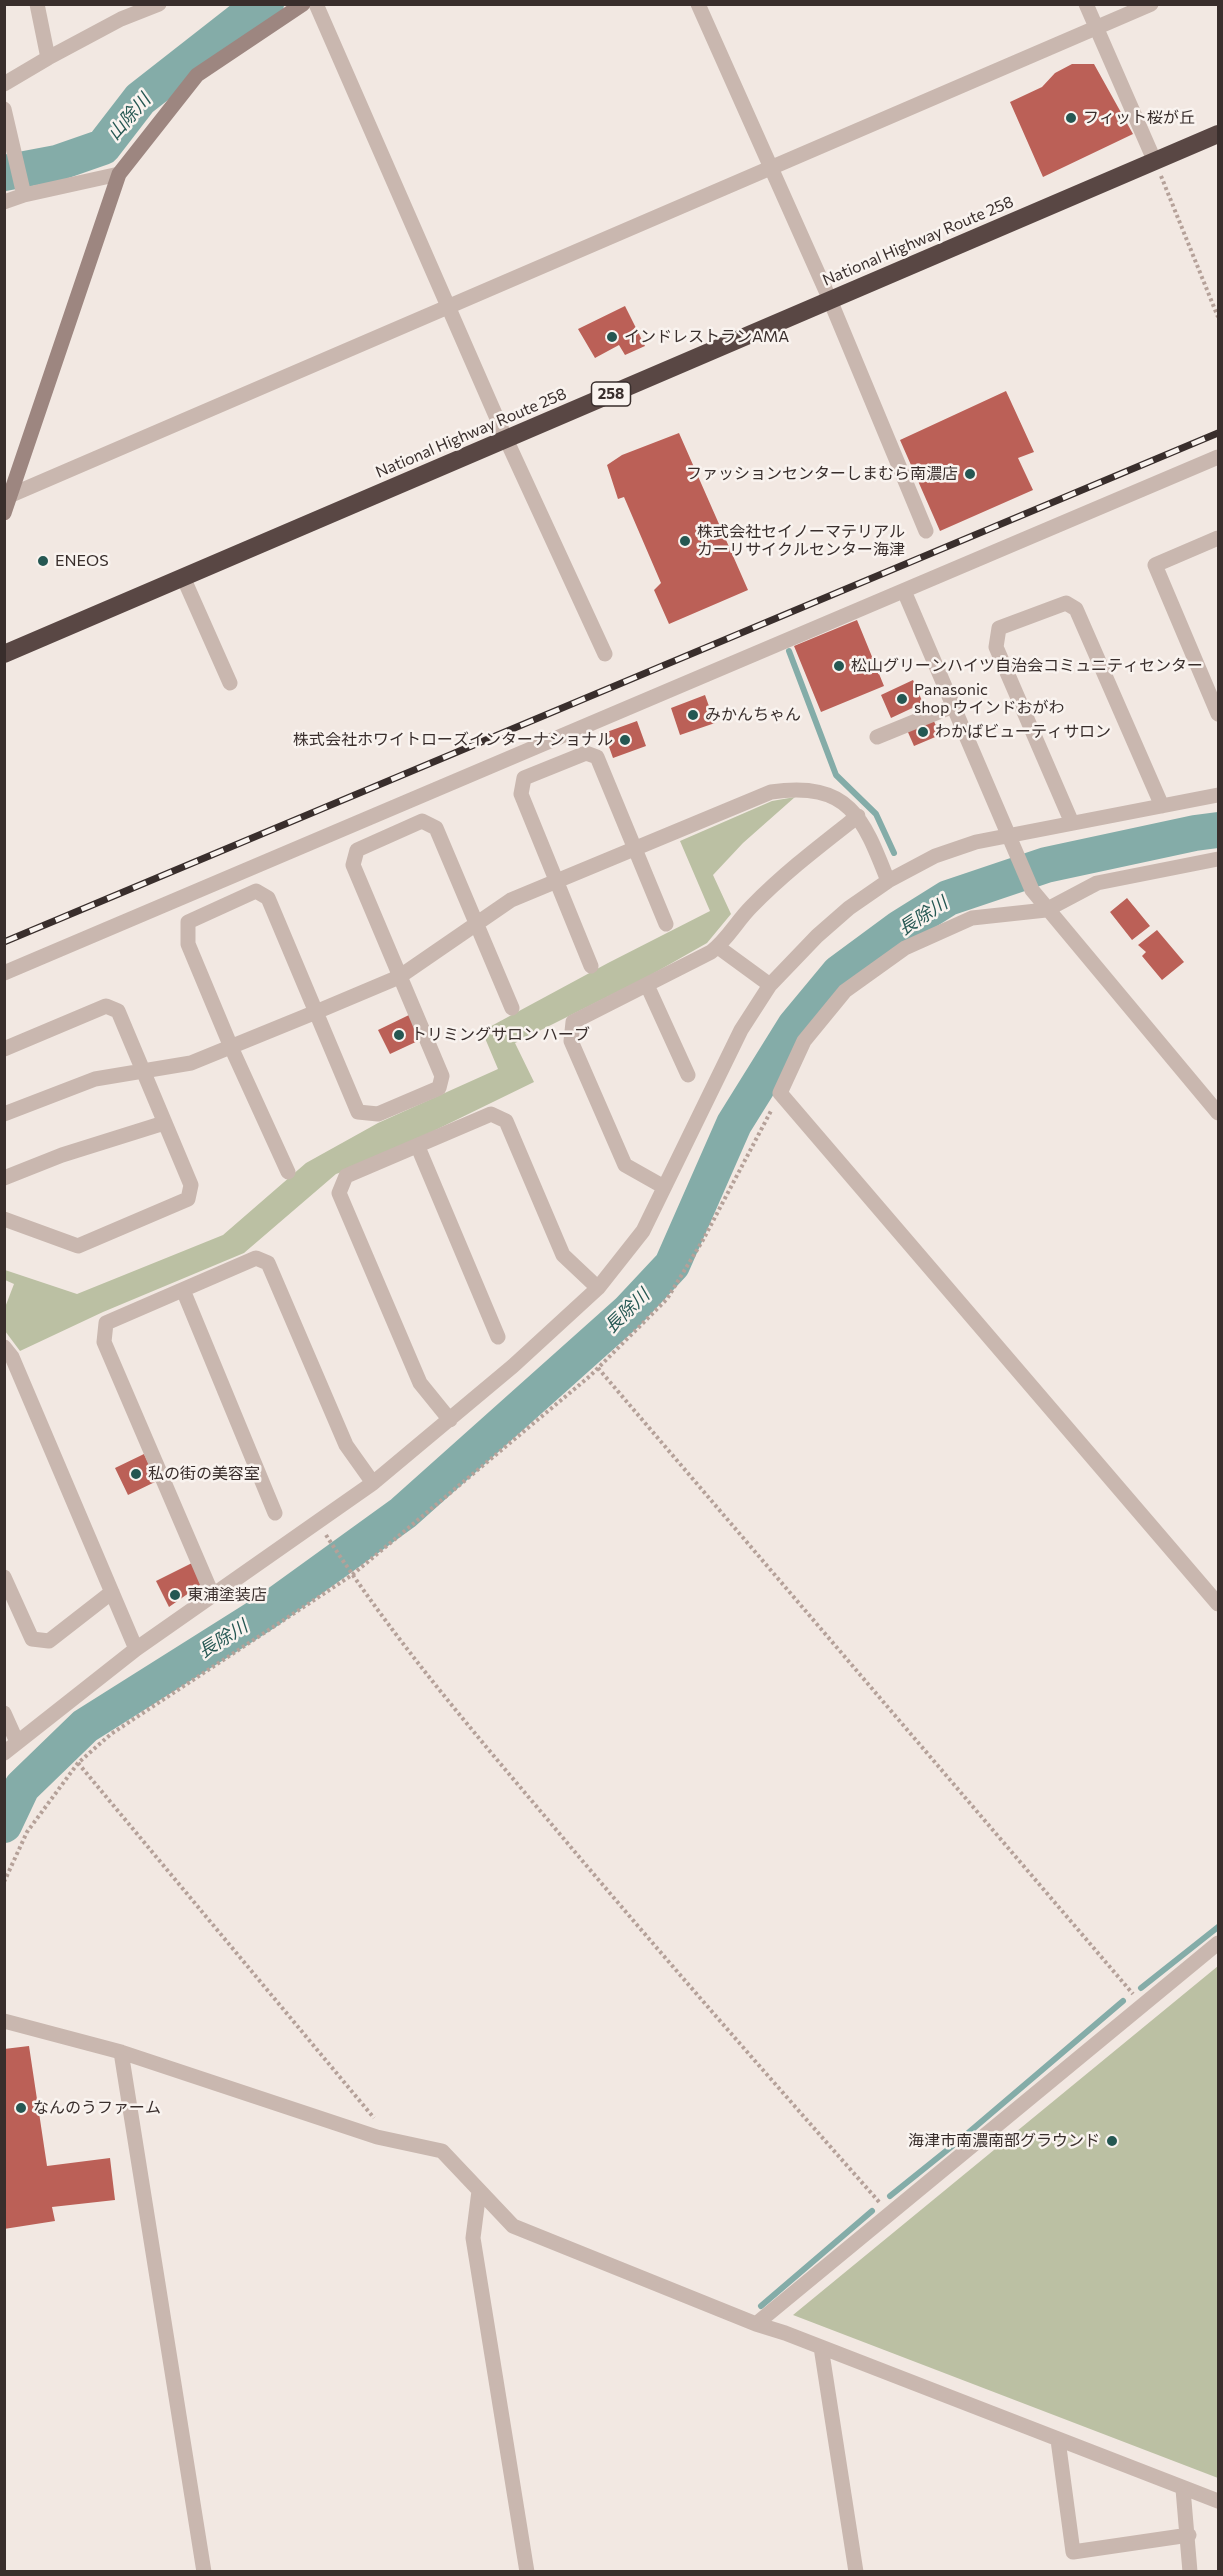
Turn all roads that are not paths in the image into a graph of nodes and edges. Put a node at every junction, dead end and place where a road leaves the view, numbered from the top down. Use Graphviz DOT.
graph roads {
  1 [pos="38,4"];
  2 [pos="159,4"];
  3 [pos="303,4"];
  4 [pos="316,4"];
  5 [pos="698,4"];
  6 [pos="1086,4"];
  7 [pos="1151,4"];
  8 [pos="1097,28"];
  9 [pos="48,58"];
  10 [pos="4,84"];
  11 [pos="4,109"];
  12 [pos="1218,134"];
  13 [pos="1155,162"];
  14 [pos="770,166"];
  15 [pos="119,174"];
  16 [pos="23,190"];
  17 [pos="4,202"];
  18 [pos="830,300"];
  19 [pos="449,308"];
  20 [pos="506,439"];
  21 [pos="1218,458"];
  22 [pos="11,495"];
  23 [pos="4,513"];
  24 [pos="926,531"];
  25 [pos="1218,538"];
  26 [pos="183,577"];
  27 [pos="904,591"];
  28 [pos="4,654"];
  29 [pos="606,654"];
  30 [pos="230,683"];
  31 [pos="953,706"];
  32 [pos="1218,714"];
  33 [pos="877,737"];
  34 [pos="1218,795"];
  35 [pos="1162,806"];
  36 [pos="858,816"];
  37 [pos="1072,823"];
  38 [pos="1008,836"];
  39 [pos="635,849"];
  40 [pos="1218,859"];
  41 [pos="557,880"];
  42 [pos="888,881"];
  43 [pos="1046,910"];
  44 [pos="666,924"];
  45 [pos="477,925"];
  46 [pos="718,947"];
  47 [pos="591,966"];
  48 [pos="4,973"];
  49 [pos="399,977"];
  50 [pos="647,985"];
  51 [pos="770,985"];
  52 [pos="512,1008"];
  53 [pos="316,1012"];
  54 [pos="231,1047"];
  55 [pos="4,1049"];
  56 [pos="143,1070"];
  57 [pos="688,1075"];
  58 [pos="1218,1113"];
  59 [pos="4,1114"];
  60 [pos="164,1124"];
  61 [pos="418,1147"];
  62 [pos="288,1172"];
  63 [pos="4,1178"];
  64 [pos="664,1187"];
  65 [pos="4,1219"];
  66 [pos="598,1288"];
  67 [pos="183,1290"];
  68 [pos="498,1337"];
  69 [pos="4,1347"];
  70 [pos="450,1420"];
  71 [pos="373,1483"];
  72 [pos="275,1514"];
  73 [pos="4,1576"];
  74 [pos="112,1592"];
  75 [pos="212,1594"];
  76 [pos="1218,1604"];
  77 [pos="136,1649"];
  78 [pos="4,1713"];
  79 [pos="18,1742"];
  80 [pos="4,1753"];
  81 [pos="1218,1943"];
  82 [pos="4,2021"];
  83 [pos="122,2052"];
  84 [pos="479,2191"];
  85 [pos="756,2324"];
  86 [pos="821,2347"];
  87 [pos="1058,2440"];
  88 [pos="1183,2489"];
  89 [pos="1218,2501"];
  90 [pos="1189,2535"];
  91 [pos="204,2571"];
  92 [pos="527,2571"];
  93 [pos="856,2571"];
  94 [pos="1190,2571"];
  1 -- 9 [label="street"];
  2 -- 9 [label="street"];
  3 -- 15 [label="street"];
  4 -- 19 [label="street"];
  5 -- 14 [label="street"];
  6 -- 8 [label="street"];
  7 -- 8 [label="street"];
  8 -- 13 [label="street"];
  8 -- 14 [label="street"];
  9 -- 10 [label="street"];
  11 -- 16 [label="street"];
  12 -- 13 [label="highway, National Highway Route 258 / 258"];
  13 -- 18 [label="highway, National Highway Route 258 / 258"];
  14 -- 18 [label="street"];
  14 -- 19 [label="street"];
  15 -- 16 [label="street"];
  15 -- 22 [label="street"];
  16 -- 17 [label="street"];
  18 -- 20 [label="highway, National Highway Route 258 / 258"];
  18 -- 24 [label="street"];
  19 -- 20 [label="street"];
  19 -- 22 [label="street"];
  20 -- 26 [label="highway, National Highway Route 258 / 258"];
  20 -- 29 [label="street"];
  21 -- 27 [label="street"];
  22 -- 23 [label="street"];
  25 -- 32 [label="street"];
  26 -- 28 [label="highway, National Highway Route 258 / 258"];
  26 -- 30 [label="street"];
  27 -- 31 [label="street"];
  27 -- 48 [label="street"];
  31 -- 33 [label="street"];
  31 -- 38 [label="street"];
  34 -- 35 [label="street"];
  35 -- 37 [label="street"];
  35 -- 37 [label="street"];
  36 -- 39 [label="street"];
  36 -- 42 [label="street"];
  36 -- 46 [label="street"];
  37 -- 38 [label="street"];
  38 -- 42 [label="street"];
  38 -- 43 [label="street"];
  39 -- 41 [label="street"];
  39 -- 41 [label="street"];
  39 -- 44 [label="street"];
  40 -- 43 [label="street"];
  41 -- 45 [label="street"];
  41 -- 47 [label="street"];
  42 -- 51 [label="street"];
  43 -- 58 [label="street"];
  43 -- 76 [label="street"];
  45 -- 49 [label="street"];
  45 -- 49 [label="street"];
  45 -- 52 [label="street"];
  46 -- 50 [label="street"];
  46 -- 51 [label="street"];
  49 -- 53 [label="street"];
  49 -- 53 [label="street"];
  50 -- 57 [label="street"];
  50 -- 64 [label="street"];
  51 -- 64 [label="street"];
  53 -- 54 [label="street"];
  53 -- 54 [label="street"];
  54 -- 56 [label="street"];
  54 -- 62 [label="street"];
  55 -- 56 [label="street"];
  56 -- 59 [label="street"];
  56 -- 60 [label="street"];
  60 -- 63 [label="street"];
  60 -- 65 [label="street"];
  61 -- 66 [label="street"];
  61 -- 68 [label="street"];
  61 -- 70 [label="street"];
  64 -- 66 [label="street"];
  66 -- 70 [label="street"];
  67 -- 71 [label="street"];
  67 -- 72 [label="street"];
  67 -- 75 [label="street"];
  69 -- 74 [label="street"];
  70 -- 71 [label="street"];
  71 -- 75 [label="street"];
  73 -- 74 [label="street"];
  74 -- 77 [label="street"];
  75 -- 77 [label="street"];
  77 -- 79 [label="street"];
  78 -- 79 [label="street"];
  79 -- 80 [label="street"];
  81 -- 85 [label="street"];
  82 -- 83 [label="street"];
  83 -- 84 [label="street"];
  83 -- 91 [label="street"];
  84 -- 85 [label="street"];
  84 -- 92 [label="street"];
  85 -- 86 [label="street"];
  86 -- 87 [label="street"];
  86 -- 93 [label="street"];
  87 -- 88 [label="street"];
  87 -- 90 [label="street"];
  88 -- 89 [label="street"];
  88 -- 90 [label="street"];
  90 -- 94 [label="street"];
}
